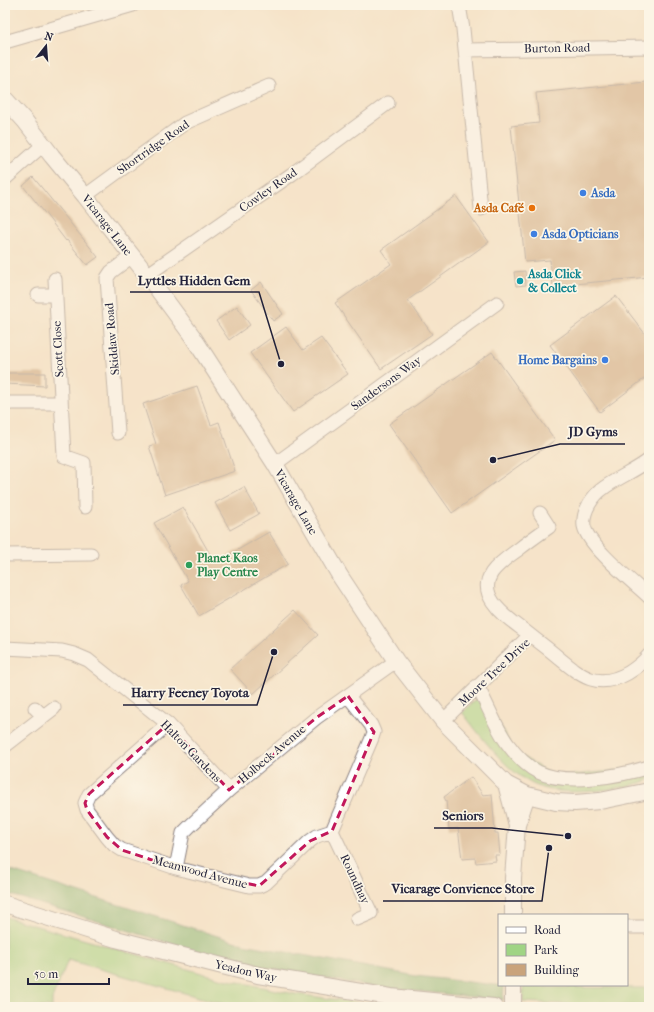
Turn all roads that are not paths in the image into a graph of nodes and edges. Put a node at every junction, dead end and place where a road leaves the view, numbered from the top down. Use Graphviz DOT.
graph roads {
  1 [pos="133,5"];
  2 [pos="458,5"];
  3 [pos="5,42"];
  4 [pos="649,47"];
  5 [pos="465,50"];
  6 [pos="269,86"];
  7 [pos="5,99"];
  8 [pos="388,103"];
  9 [pos="43,145"];
  10 [pos="5,179"];
  11 [pos="85,196"];
  12 [pos="481,209"];
  13 [pos="132,256"];
  14 [pos="147,275"];
  15 [pos="55,279"];
  16 [pos="38,295"];
  17 [pos="56,295"];
  18 [pos="497,303"];
  19 [pos="61,403"];
  20 [pos="5,404"];
  21 [pos="118,434"];
  22 [pos="649,460"];
  23 [pos="274,464"];
  24 [pos="85,507"];
  25 [pos="540,512"];
  26 [pos="91,554"];
  27 [pos="5,555"];
  28 [pos="649,597"];
  29 [pos="530,635"];
  30 [pos="5,648"];
  31 [pos="649,655"];
  32 [pos="396,661"];
  33 [pos="477,686"];
  34 [pos="348,696"];
  35 [pos="54,708"];
  36 [pos="443,721"];
  37 [pos="168,724"];
  38 [pos="5,746"];
  39 [pos="649,767"];
  40 [pos="506,784"];
  41 [pos="229,790"];
  42 [pos="649,792"];
  43 [pos="526,795"];
  44 [pos="556,802"];
  45 [pos="517,825"];
  46 [pos="332,831"];
  47 [pos="176,868"];
  48 [pos="5,904"];
  49 [pos="513,914"];
  50 [pos="357,918"];
  51 [pos="628,927"];
  52 [pos="649,927"];
  53 [pos="513,986"];
  54 [pos="487,1006"];
  55 [pos="494,1007"];
  56 [pos="513,1007"];
  1 -- 3 [label="street"];
  2 -- 5 [label="street"];
  4 -- 5 [label="street, Burton Road"];
  5 -- 12 [label="street"];
  6 -- 11 [label="street, Shortridge Road"];
  7 -- 9 [label="street, Vicarage Lane"];
  8 -- 14 [label="street, Cowley Road"];
  9 -- 10 [label="street"];
  9 -- 11 [label="street, Vicarage Lane"];
  11 -- 13 [label="street, Vicarage Lane"];
  13 -- 14 [label="street, Vicarage Lane"];
  13 -- 21 [label="street, Skiddaw Road"];
  14 -- 23 [label="street, Vicarage Lane"];
  15 -- 17 [label="street, Scott Close"];
  16 -- 17 [label="street"];
  17 -- 19 [label="street, Scott Close"];
  18 -- 23 [label="street, Sandersons Way"];
  19 -- 20 [label="street"];
  19 -- 24 [label="street, Scott Close"];
  22 -- 28 [label="street"];
  23 -- 32 [label="street, Vicarage Lane"];
  25 -- 29 [label="street"];
  26 -- 27 [label="street"];
  29 -- 31 [label="street, Moore Tree Drive"];
  29 -- 33 [label="street, Moore Tree Drive"];
  30 -- 37 [label="street, Halton Gardens"];
  32 -- 34 [label="street, Holbeck Avenue"];
  32 -- 36 [label="street, Vicarage Lane"];
  33 -- 36 [label="street, Moore Tree Drive"];
  33 -- 39 [label="street"];
  34 -- 41 [label="street, Holbeck Avenue"];
  34 -- 46 [label="street"];
  35 -- 38 [label="street"];
  36 -- 40 [label="street, Vicarage Lane"];
  37 -- 41 [label="street, Halton Gardens"];
  37 -- 47 [label="street, Meanwood Avenue"];
  40 -- 43 [label="street, Vicarage Lane"];
  40 -- 45 [label="street"];
  41 -- 47 [label="street, Holbeck Avenue"];
  42 -- 44 [label="street"];
  43 -- 44 [label="street, Vicarage Lane"];
  43 -- 45 [label="street"];
  44 -- 45 [label="street"];
  45 -- 49 [label="street"];
  46 -- 47 [label="street, Meanwood Avenue"];
  46 -- 50 [label="street, Roundhay"];
  48 -- 54 [label="street, Yeadon Way"];
  51 -- 52 [label="street"];
  53 -- 56 [label="street"];
  54 -- 55 [label="street, Yeadon Way"];
}
